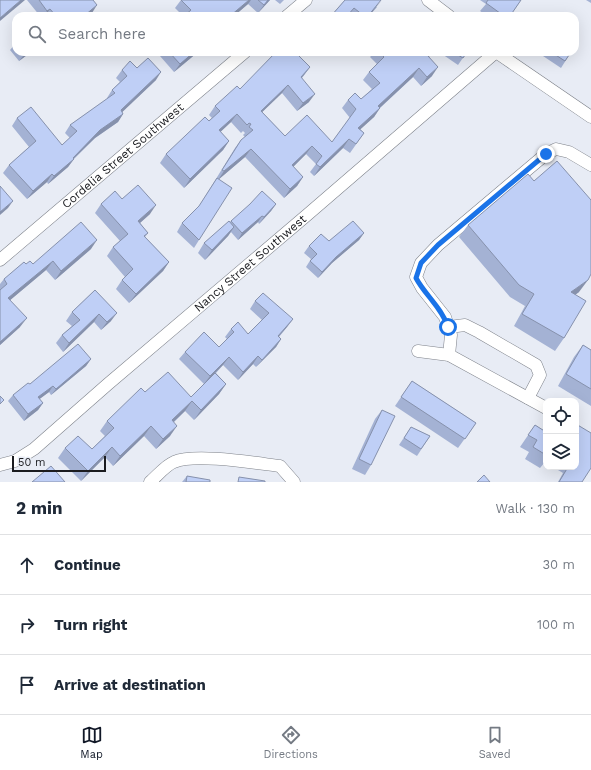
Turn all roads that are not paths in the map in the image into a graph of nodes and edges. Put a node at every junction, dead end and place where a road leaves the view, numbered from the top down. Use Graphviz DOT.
graph roads {
  1 [pos="306,0"];
  2 [pos="428,0"];
  3 [pos="292,12"];
  4 [pos="444,12"];
  5 [pos="240,56"];
  6 [pos="491,56"];
  7 [pos="502,56"];
  8 [pos="591,117"];
  9 [pos="591,165"];
  10 [pos="0,260"];
  11 [pos="448,327"];
  12 [pos="418,351"];
  13 [pos="449,355"];
  14 [pos="528,398"];
  15 [pos="543,406"];
  16 [pos="0,464"];
  17 [pos="150,482"];
  18 [pos="294,482"];
  1 -- 3 [label="street"];
  2 -- 4 [label="street"];
  5 -- 10 [label="street, Cordelia Street Southwest"];
  6 -- 16 [label="street, Nancy Street Southwest"];
  7 -- 8 [label="street"];
  9 -- 11 [label="street"];
  11 -- 13 [label="street"];
  11 -- 14 [label="street"];
  12 -- 13 [label="street"];
  13 -- 14 [label="street"];
  14 -- 15 [label="street"];
  17 -- 18 [label="street"];
}
